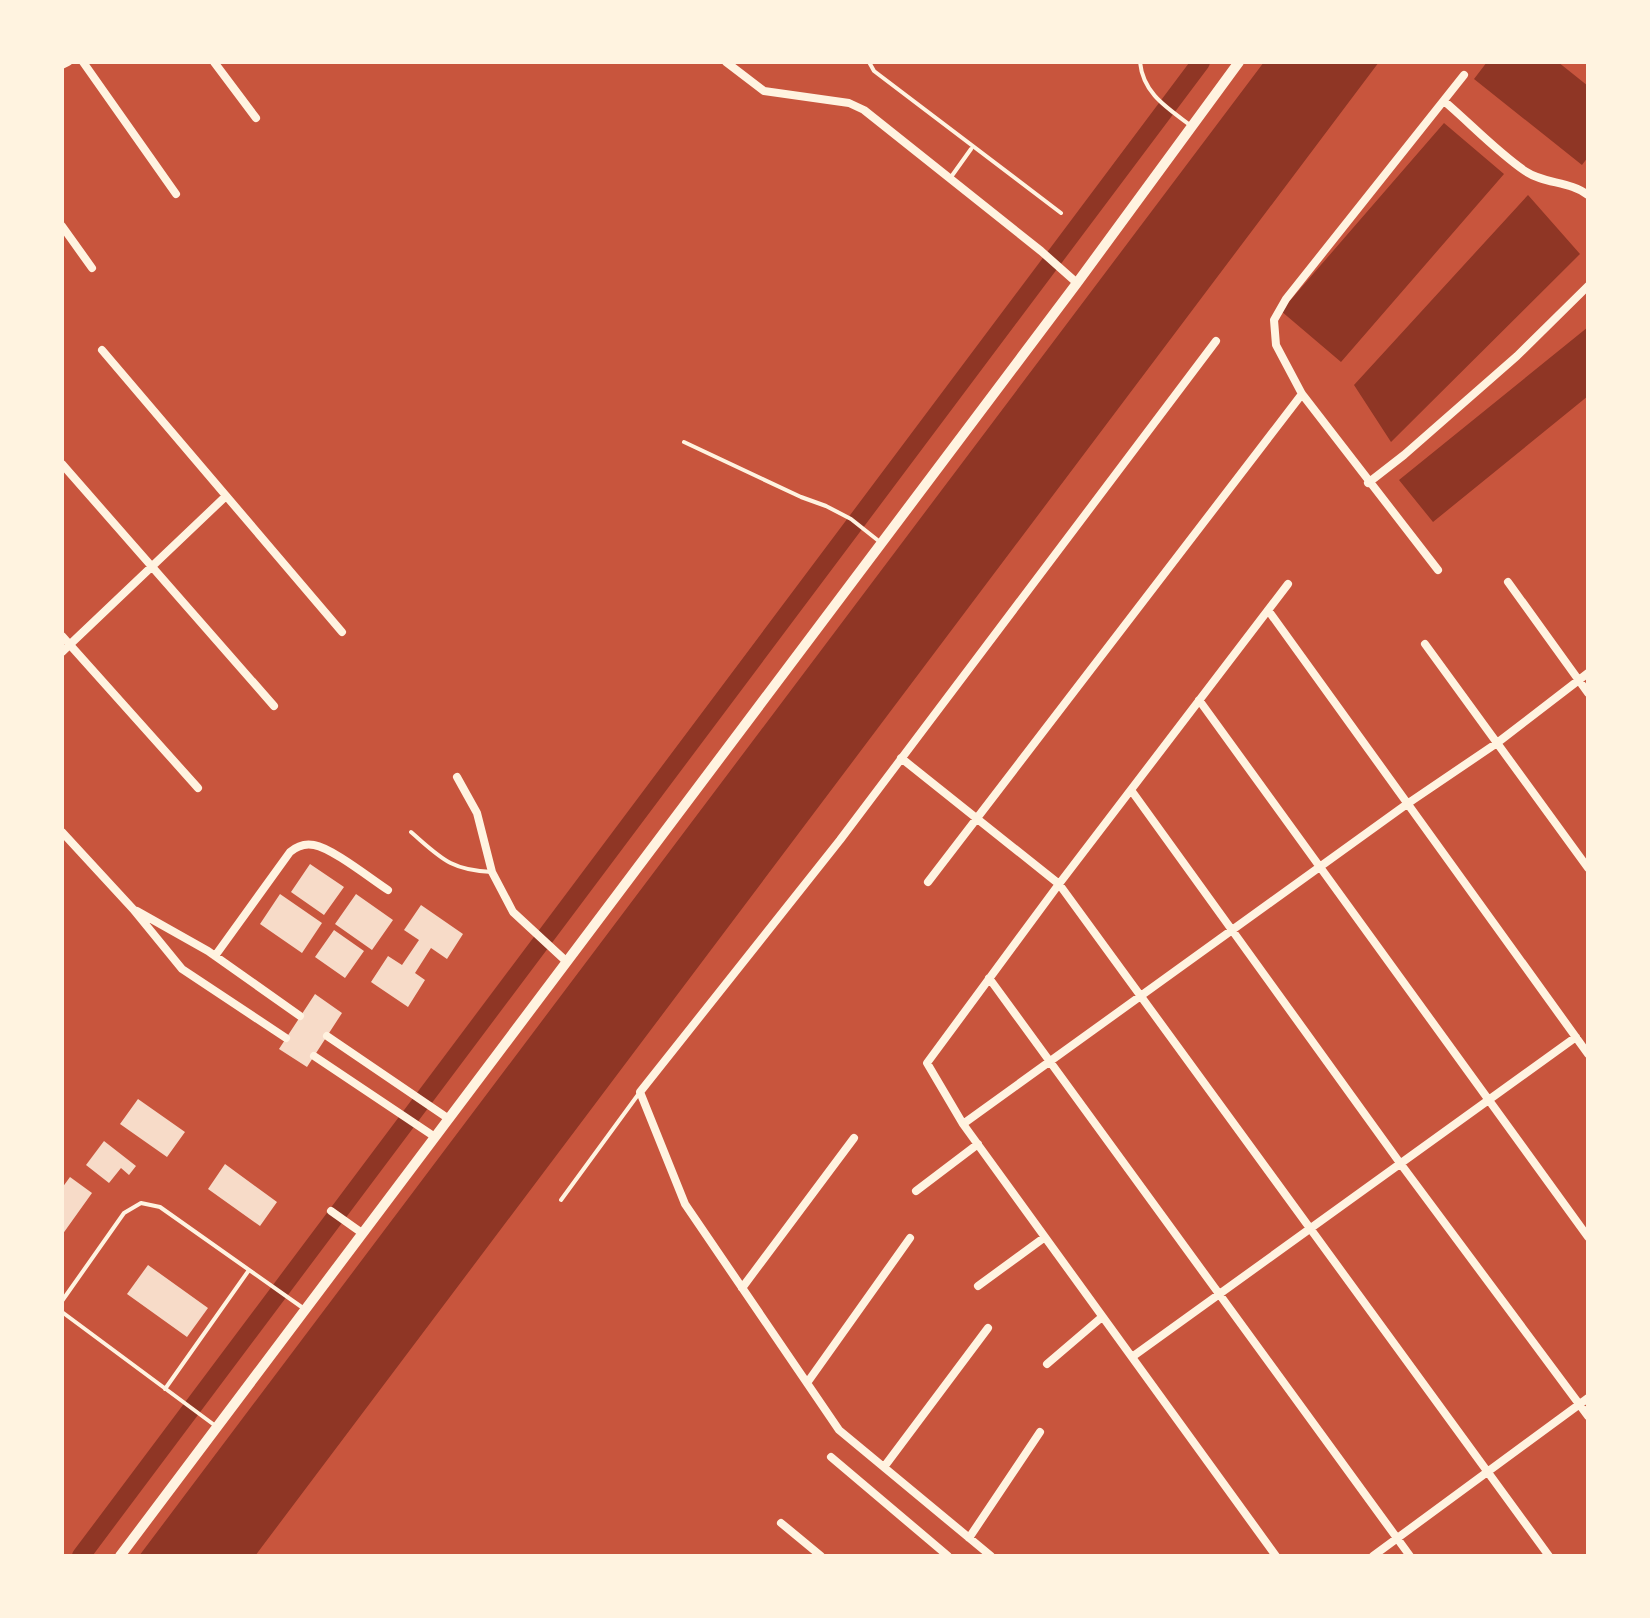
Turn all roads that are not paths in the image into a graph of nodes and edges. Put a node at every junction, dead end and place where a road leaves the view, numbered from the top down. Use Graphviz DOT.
graph roads {
  1 [pos="68,62"];
  2 [pos="83,62"];
  3 [pos="214,62"];
  4 [pos="726,62"];
  5 [pos="869,62"];
  6 [pos="1140,62"];
  7 [pos="1239,62"];
  8 [pos="62,65"];
  9 [pos="1464,75"];
  10 [pos="1444,101"];
  11 [pos="256,118"];
  12 [pos="1192,127"];
  13 [pos="972,148"];
  14 [pos="949,179"];
  15 [pos="176,194"];
  16 [pos="1588,195"];
  17 [pos="1061,213"];
  18 [pos="62,226"];
  19 [pos="92,268"];
  20 [pos="1077,283"];
  21 [pos="1588,286"];
  22 [pos="1216,341"];
  23 [pos="102,350"];
  24 [pos="1302,394"];
  25 [pos="684,442"];
  26 [pos="62,464"];
  27 [pos="1368,483"];
  28 [pos="226,496"];
  29 [pos="882,543"];
  30 [pos="152,568"];
  31 [pos="1438,570"];
  32 [pos="1508,582"];
  33 [pos="1288,584"];
  34 [pos="1268,610"];
  35 [pos="342,632"];
  36 [pos="62,636"];
  37 [pos="1425,644"];
  38 [pos="66,648"];
  39 [pos="1588,673"];
  40 [pos="1579,680"];
  41 [pos="1588,693"];
  42 [pos="1199,700"];
  43 [pos="274,706"];
  44 [pos="1497,743"];
  45 [pos="901,758"];
  46 [pos="457,777"];
  47 [pos="198,788"];
  48 [pos="1131,790"];
  49 [pos="1407,804"];
  50 [pos="977,818"];
  51 [pos="62,832"];
  52 [pos="411,832"];
  53 [pos="1320,866"];
  54 [pos="1588,868"];
  55 [pos="492,872"];
  56 [pos="928,882"];
  57 [pos="1059,884"];
  58 [pos="388,890"];
  59 [pos="133,909"];
  60 [pos="1232,930"];
  61 [pos="215,956"];
  62 [pos="567,962"];
  63 [pos="989,978"];
  64 [pos="1142,995"];
  65 [pos="300,1016"];
  66 [pos="327,1036"];
  67 [pos="1576,1037"];
  68 [pos="286,1038"];
  69 [pos="1588,1054"];
  70 [pos="314,1056"];
  71 [pos="1051,1061"];
  72 [pos="640,1092"];
  73 [pos="1489,1099"];
  74 [pos="449,1119"];
  75 [pos="963,1124"];
  76 [pos="435,1137"];
  77 [pos="854,1138"];
  78 [pos="978,1144"];
  79 [pos="1400,1163"];
  80 [pos="916,1191"];
  81 [pos="561,1200"];
  82 [pos="331,1211"];
  83 [pos="1311,1228"];
  84 [pos="358,1230"];
  85 [pos="1045,1237"];
  86 [pos="1588,1237"];
  87 [pos="910,1238"];
  88 [pos="249,1269"];
  89 [pos="978,1286"];
  90 [pos="742,1288"];
  91 [pos="1220,1294"];
  92 [pos="62,1301"];
  93 [pos="305,1309"];
  94 [pos="62,1312"];
  95 [pos="1102,1317"];
  96 [pos="988,1328"];
  97 [pos="1132,1357"];
  98 [pos="1047,1364"];
  99 [pos="807,1383"];
  100 [pos="167,1391"];
  101 [pos="1588,1398"];
  102 [pos="1579,1404"];
  103 [pos="1588,1416"];
  104 [pos="217,1427"];
  105 [pos="1040,1432"];
  106 [pos="831,1457"];
  107 [pos="884,1467"];
  108 [pos="1486,1471"];
  109 [pos="781,1523"];
  110 [pos="969,1538"];
  111 [pos="1397,1538"];
  112 [pos="120,1556"];
  113 [pos="821,1556"];
  114 [pos="948,1556"];
  115 [pos="991,1556"];
  116 [pos="1276,1556"];
  117 [pos="1373,1556"];
  118 [pos="1410,1556"];
  119 [pos="1549,1556"];
  1 -- 8 [label="street"];
  2 -- 15 [label="street"];
  3 -- 11 [label="street"];
  4 -- 14 [label="street"];
  5 -- 13 [label="lane"];
  6 -- 12 [label="lane"];
  7 -- 12 [label="street"];
  9 -- 10 [label="street"];
  10 -- 16 [label="street"];
  10 -- 24 [label="street"];
  12 -- 20 [label="street"];
  13 -- 14 [label="lane"];
  13 -- 17 [label="lane"];
  14 -- 20 [label="street"];
  18 -- 19 [label="street"];
  20 -- 29 [label="street"];
  21 -- 27 [label="street"];
  22 -- 45 [label="street"];
  23 -- 28 [label="street"];
  24 -- 27 [label="street"];
  24 -- 50 [label="street"];
  25 -- 29 [label="lane"];
  26 -- 30 [label="street"];
  27 -- 31 [label="street"];
  28 -- 30 [label="street"];
  28 -- 35 [label="street"];
  29 -- 62 [label="street"];
  30 -- 38 [label="street"];
  30 -- 43 [label="street"];
  32 -- 40 [label="street"];
  33 -- 34 [label="street"];
  34 -- 42 [label="street"];
  34 -- 49 [label="street"];
  36 -- 38 [label="street"];
  37 -- 44 [label="street"];
  38 -- 47 [label="street"];
  39 -- 40 [label="street"];
  40 -- 41 [label="street"];
  40 -- 44 [label="street"];
  42 -- 48 [label="street"];
  42 -- 53 [label="street"];
  44 -- 49 [label="street"];
  44 -- 54 [label="street"];
  45 -- 50 [label="street"];
  45 -- 72 [label="street"];
  46 -- 55 [label="street"];
  48 -- 57 [label="street"];
  48 -- 60 [label="street"];
  49 -- 53 [label="street"];
  49 -- 67 [label="street"];
  50 -- 56 [label="street"];
  50 -- 57 [label="street"];
  51 -- 59 [label="street"];
  52 -- 55 [label="lane"];
  53 -- 60 [label="street"];
  53 -- 73 [label="street"];
  55 -- 62 [label="street"];
  57 -- 63 [label="street"];
  57 -- 64 [label="street"];
  58 -- 61 [label="street"];
  59 -- 61 [label="street"];
  59 -- 68 [label="street"];
  60 -- 64 [label="street"];
  60 -- 79 [label="street"];
  61 -- 65 [label="street"];
  62 -- 74 [label="street"];
  63 -- 71 [label="street"];
  63 -- 75 [label="street"];
  64 -- 71 [label="street"];
  64 -- 83 [label="street"];
  66 -- 74 [label="street"];
  67 -- 69 [label="street"];
  67 -- 73 [label="street"];
  70 -- 76 [label="street"];
  71 -- 75 [label="street"];
  71 -- 91 [label="street"];
  72 -- 81 [label="lane"];
  72 -- 90 [label="street"];
  73 -- 79 [label="street"];
  73 -- 86 [label="street"];
  74 -- 76 [label="street"];
  75 -- 78 [label="street"];
  76 -- 84 [label="street"];
  77 -- 90 [label="street"];
  78 -- 80 [label="street"];
  78 -- 85 [label="street"];
  79 -- 83 [label="street"];
  79 -- 102 [label="street"];
  82 -- 84 [label="street"];
  83 -- 91 [label="street"];
  83 -- 108 [label="street"];
  84 -- 93 [label="street"];
  85 -- 89 [label="street"];
  85 -- 95 [label="street"];
  87 -- 99 [label="street"];
  88 -- 92 [label="lane"];
  88 -- 93 [label="lane"];
  88 -- 100 [label="lane"];
  90 -- 99 [label="street"];
  91 -- 97 [label="street"];
  91 -- 111 [label="street"];
  93 -- 104 [label="street"];
  94 -- 100 [label="lane"];
  95 -- 97 [label="street"];
  95 -- 98 [label="street"];
  96 -- 107 [label="street"];
  97 -- 116 [label="street"];
  99 -- 107 [label="street"];
  100 -- 104 [label="lane"];
  101 -- 102 [label="street"];
  102 -- 103 [label="street"];
  102 -- 108 [label="street"];
  104 -- 112 [label="street"];
  105 -- 110 [label="street"];
  106 -- 114 [label="street"];
  107 -- 110 [label="street"];
  108 -- 111 [label="street"];
  108 -- 119 [label="street"];
  109 -- 113 [label="street"];
  110 -- 115 [label="street"];
  111 -- 117 [label="street"];
  111 -- 118 [label="street"];
}
